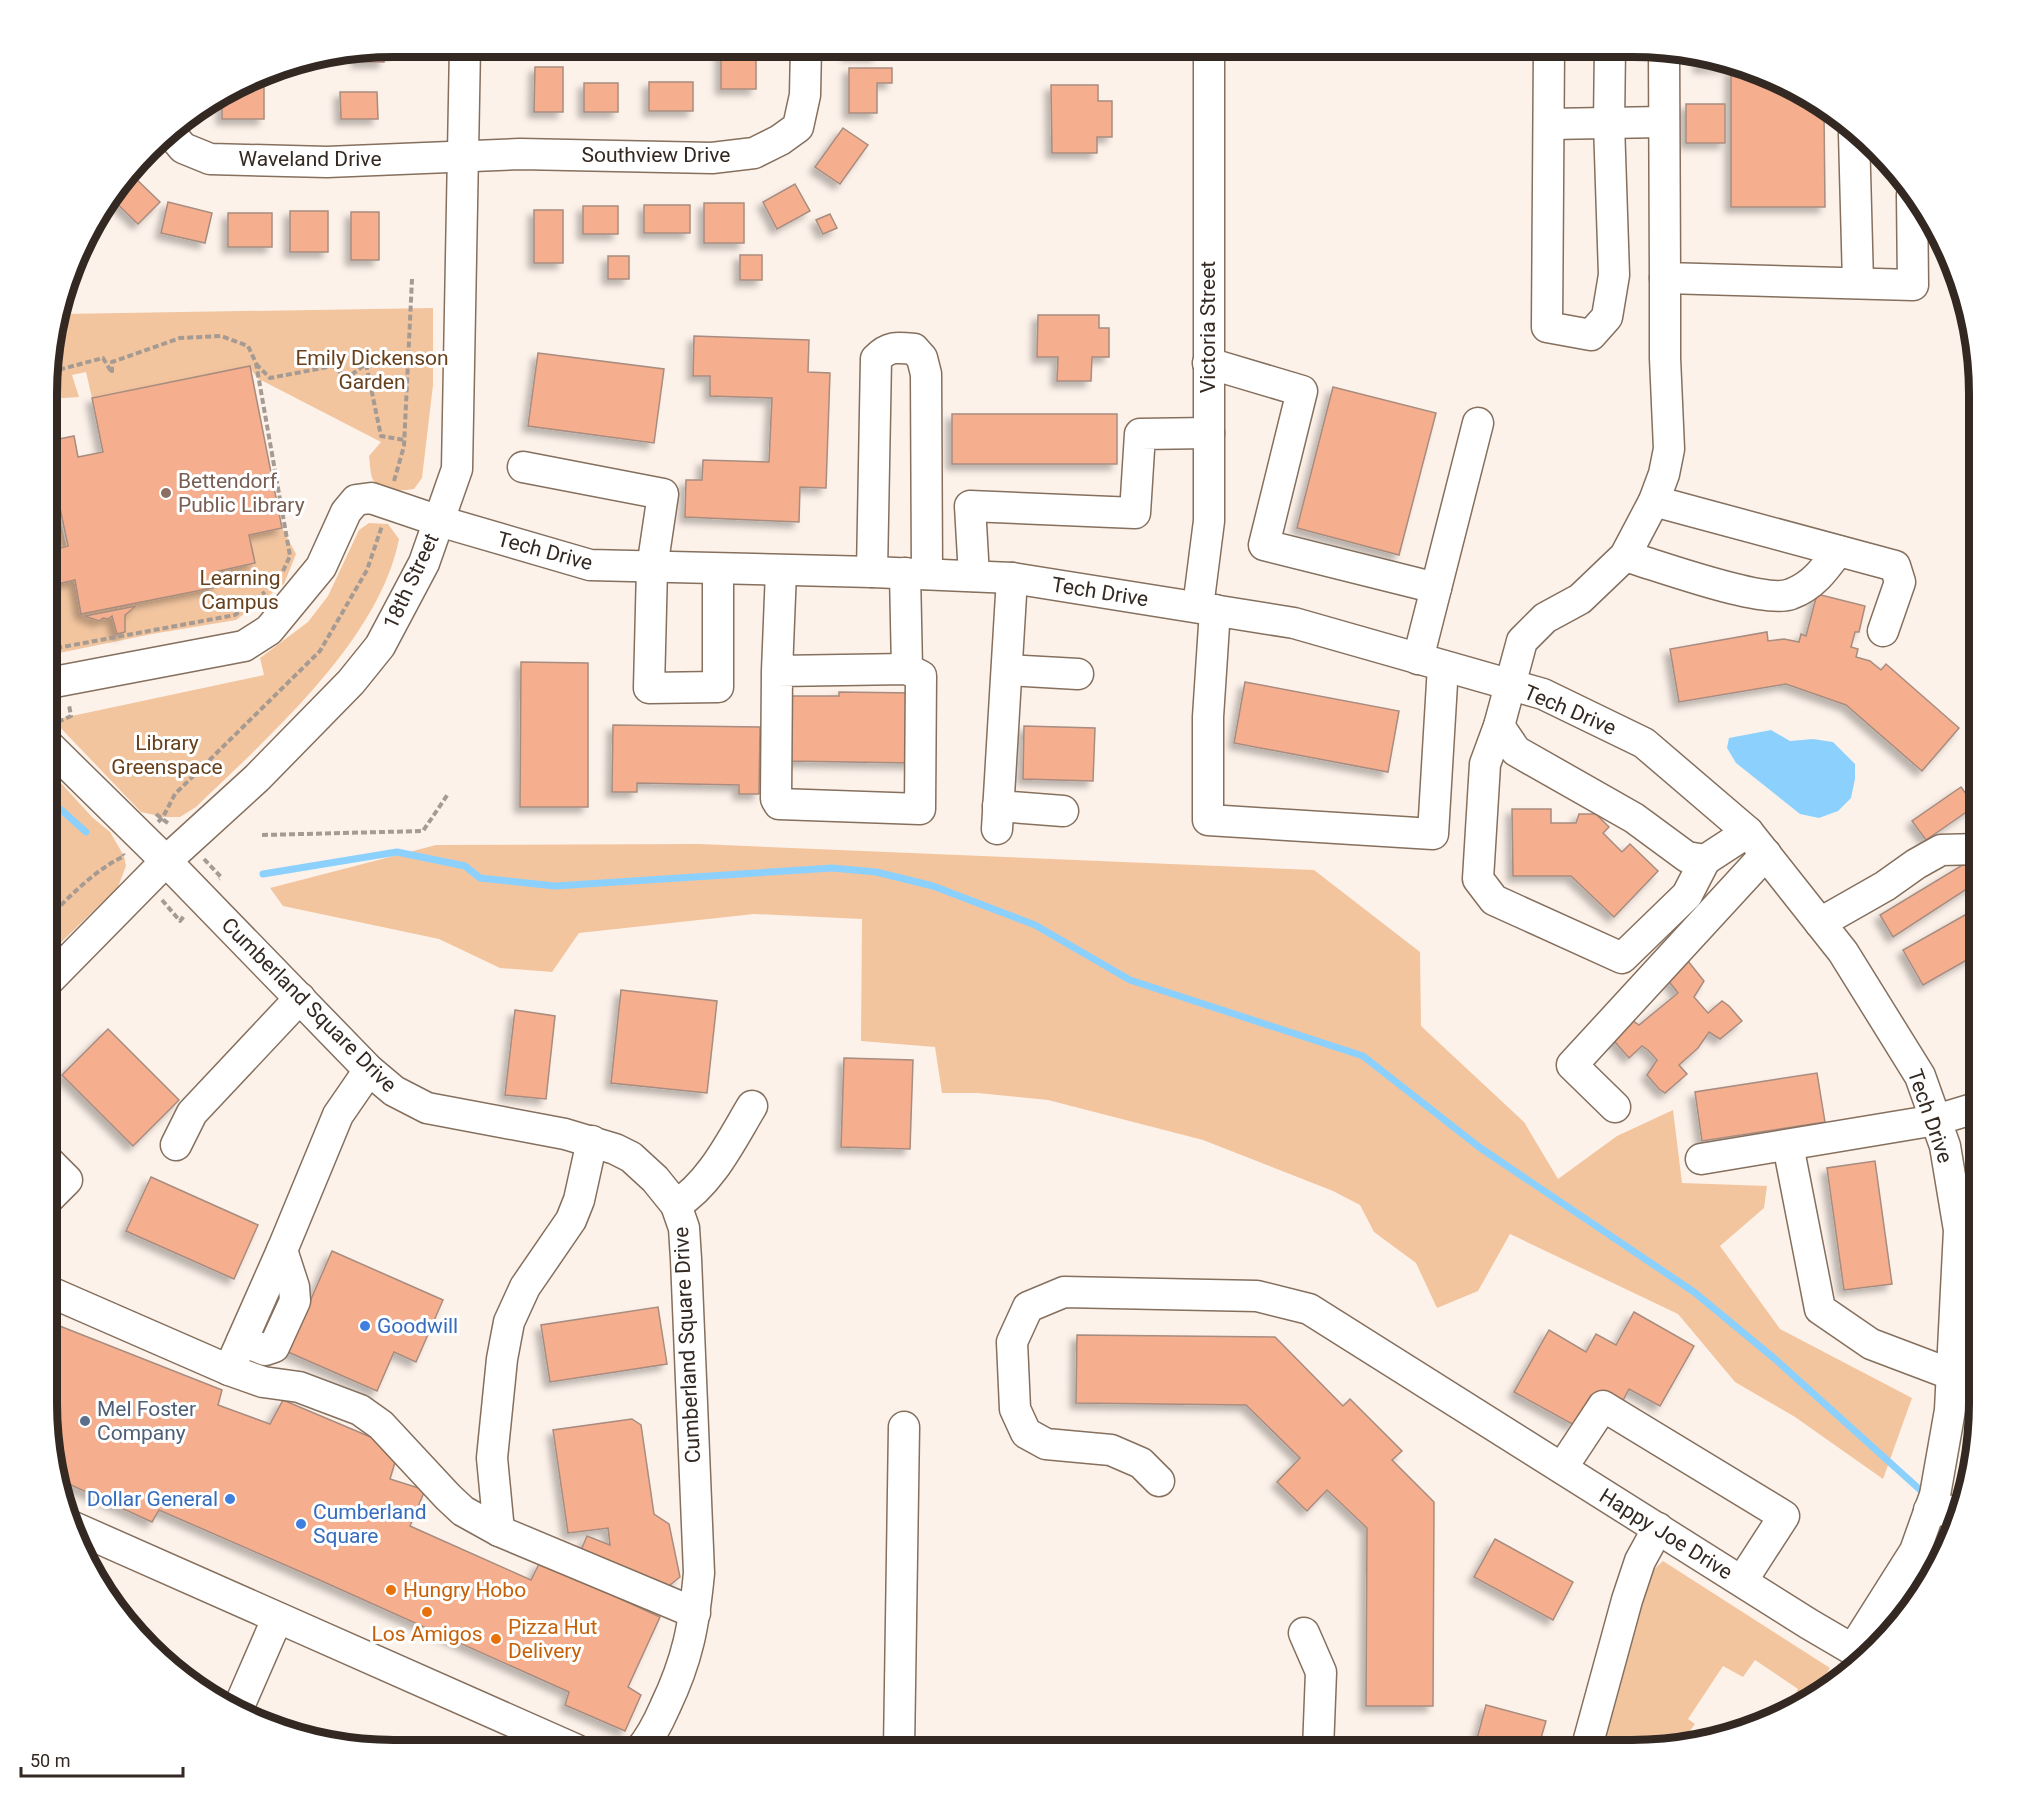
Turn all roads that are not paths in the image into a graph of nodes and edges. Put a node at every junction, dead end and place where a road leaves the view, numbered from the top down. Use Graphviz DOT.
graph roads {
  1 [pos="465,57"];
  2 [pos="806,57"];
  3 [pos="1209,57"];
  4 [pos="1549,57"];
  5 [pos="1610,57"];
  6 [pos="1664,59"];
  7 [pos="1663,122"];
  8 [pos="1549,124"];
  9 [pos="1610,124"];
  10 [pos="175,138"];
  11 [pos="1854,141"];
  12 [pos="462,156"];
  13 [pos="1912,207"];
  14 [pos="1665,278"];
  15 [pos="1858,284"];
  16 [pos="1208,363"];
  17 [pos="1478,423"];
  18 [pos="1209,433"];
  19 [pos="523,467"];
  20 [pos="1654,501"];
  21 [pos="439,521"];
  22 [pos="1838,551"];
  23 [pos="1624,556"];
  24 [pos="652,568"];
  25 [pos="718,570"];
  26 [pos="781,571"];
  27 [pos="872,572"];
  28 [pos="916,574"];
  29 [pos="974,576"];
  30 [pos="1012,578"];
  31 [pos="1436,588"];
  32 [pos="1206,608"];
  33 [pos="1883,631"];
  34 [pos="1430,662"];
  35 [pos="907,669"];
  36 [pos="1006,670"];
  37 [pos="777,671"];
  38 [pos="1078,674"];
  39 [pos="57,676"];
  40 [pos="1509,685"];
  41 [pos="1498,726"];
  42 [pos="57,756"];
  43 [pos="1063,811"];
  44 [pos="1757,843"];
  45 [pos="1969,849"];
  46 [pos="1705,860"];
  47 [pos="166,861"];
  48 [pos="1820,923"];
  49 [pos="57,972"];
  50 [pos="300,998"];
  51 [pos="369,1070"];
  52 [pos="752,1106"];
  53 [pos="1615,1107"];
  54 [pos="1969,1110"];
  55 [pos="1936,1120"];
  56 [pos="592,1141"];
  57 [pos="1788,1144"];
  58 [pos="176,1145"];
  59 [pos="1701,1159"];
  60 [pos="57,1170"];
  61 [pos="57,1190"];
  62 [pos="676,1205"];
  63 [pos="57,1295"];
  64 [pos="229,1370"];
  65 [pos="1953,1375"];
  66 [pos="904,1427"];
  67 [pos="1562,1468"];
  68 [pos="1159,1481"];
  69 [pos="1944,1511"];
  70 [pos="1658,1528"];
  71 [pos="83,1532"];
  72 [pos="499,1532"];
  73 [pos="1742,1581"];
  74 [pos="695,1613"];
  75 [pos="276,1619"];
  76 [pos="1304,1633"];
  77 [pos="1864,1647"];
  78 [pos="1858,1653"];
  79 [pos="240,1703"];
  80 [pos="554,1740"];
  81 [pos="649,1740"];
  82 [pos="899,1740"];
  83 [pos="1318,1740"];
  84 [pos="1589,1740"];
  1 -- 12 [label="street, 18th Street"];
  2 -- 12 [label="street, Southview Drive"];
  3 -- 16 [label="street, Victoria Street"];
  4 -- 8 [label="street"];
  5 -- 9 [label="street"];
  6 -- 7 [label="street"];
  7 -- 9 [label="street"];
  7 -- 14 [label="street"];
  8 -- 9 [label="street"];
  8 -- 9 [label="street"];
  10 -- 12 [label="street, Waveland Drive"];
  11 -- 15 [label="street"];
  12 -- 21 [label="street, 18th Street"];
  13 -- 15 [label="street"];
  14 -- 15 [label="street"];
  14 -- 20 [label="street"];
  16 -- 18 [label="street, Victoria Street"];
  16 -- 31 [label="street"];
  17 -- 31 [label="street"];
  18 -- 29 [label="street"];
  18 -- 32 [label="street, Victoria Street"];
  19 -- 24 [label="street"];
  20 -- 22 [label="street"];
  20 -- 23 [label="street"];
  21 -- 24 [label="street, Tech Drive"];
  21 -- 39 [label="street, Tech Drive"];
  21 -- 47 [label="street, 18th Street"];
  22 -- 23 [label="street"];
  22 -- 33 [label="street"];
  23 -- 40 [label="street"];
  24 -- 25 [label="street, Tech Drive"];
  24 -- 25 [label="street"];
  25 -- 26 [label="street, Tech Drive"];
  26 -- 27 [label="street, Tech Drive"];
  26 -- 37 [label="street"];
  27 -- 28 [label="street, Tech Drive"];
  27 -- 28 [label="street"];
  28 -- 29 [label="street, Tech Drive"];
  28 -- 35 [label="street"];
  29 -- 30 [label="street, Tech Drive"];
  30 -- 32 [label="street, Tech Drive"];
  30 -- 36 [label="street"];
  31 -- 34 [label="street"];
  32 -- 34 [label="street, Tech Drive"];
  32 -- 34 [label="street, Victoria Street"];
  34 -- 40 [label="street, Tech Drive"];
  35 -- 37 [label="street"];
  35 -- 37 [label="street"];
  36 -- 38 [label="street"];
  36 -- 43 [label="street"];
  40 -- 41 [label="street"];
  40 -- 44 [label="street, Tech Drive"];
  41 -- 46 [label="street"];
  41 -- 46 [label="street"];
  42 -- 47 [label="street, Cumberland Square Drive"];
  44 -- 46 [label="street"];
  44 -- 48 [label="street, Tech Drive"];
  44 -- 53 [label="street"];
  45 -- 48 [label="street"];
  47 -- 49 [label="street, 18th Street"];
  47 -- 50 [label="street, Cumberland Square Drive"];
  48 -- 55 [label="street, Tech Drive"];
  50 -- 51 [label="street, Cumberland Square Drive"];
  50 -- 58 [label="street"];
  51 -- 56 [label="street, Cumberland Square Drive"];
  51 -- 64 [label="street"];
  52 -- 62 [label="street"];
  54 -- 55 [label="street"];
  55 -- 57 [label="street"];
  55 -- 65 [label="street, Tech Drive"];
  56 -- 62 [label="street, Cumberland Square Drive"];
  56 -- 72 [label="street"];
  57 -- 59 [label="street"];
  57 -- 65 [label="street"];
  60 -- 61 [label="street"];
  62 -- 74 [label="street, Cumberland Square Drive"];
  63 -- 64 [label="street"];
  64 -- 72 [label="street"];
  65 -- 69 [label="street, Tech Drive"];
  66 -- 82 [label="street"];
  67 -- 68 [label="street, Happy Joe Drive"];
  67 -- 70 [label="street, Happy Joe Drive"];
  67 -- 73 [label="street"];
  69 -- 77 [label="street, Tech Drive"];
  70 -- 73 [label="street, Happy Joe Drive"];
  70 -- 84 [label="street"];
  71 -- 75 [label="street"];
  72 -- 74 [label="street"];
  73 -- 78 [label="street, Happy Joe Drive"];
  74 -- 81 [label="street, Cumberland Square Drive"];
  75 -- 79 [label="street"];
  75 -- 80 [label="street"];
  76 -- 83 [label="street"];
}
